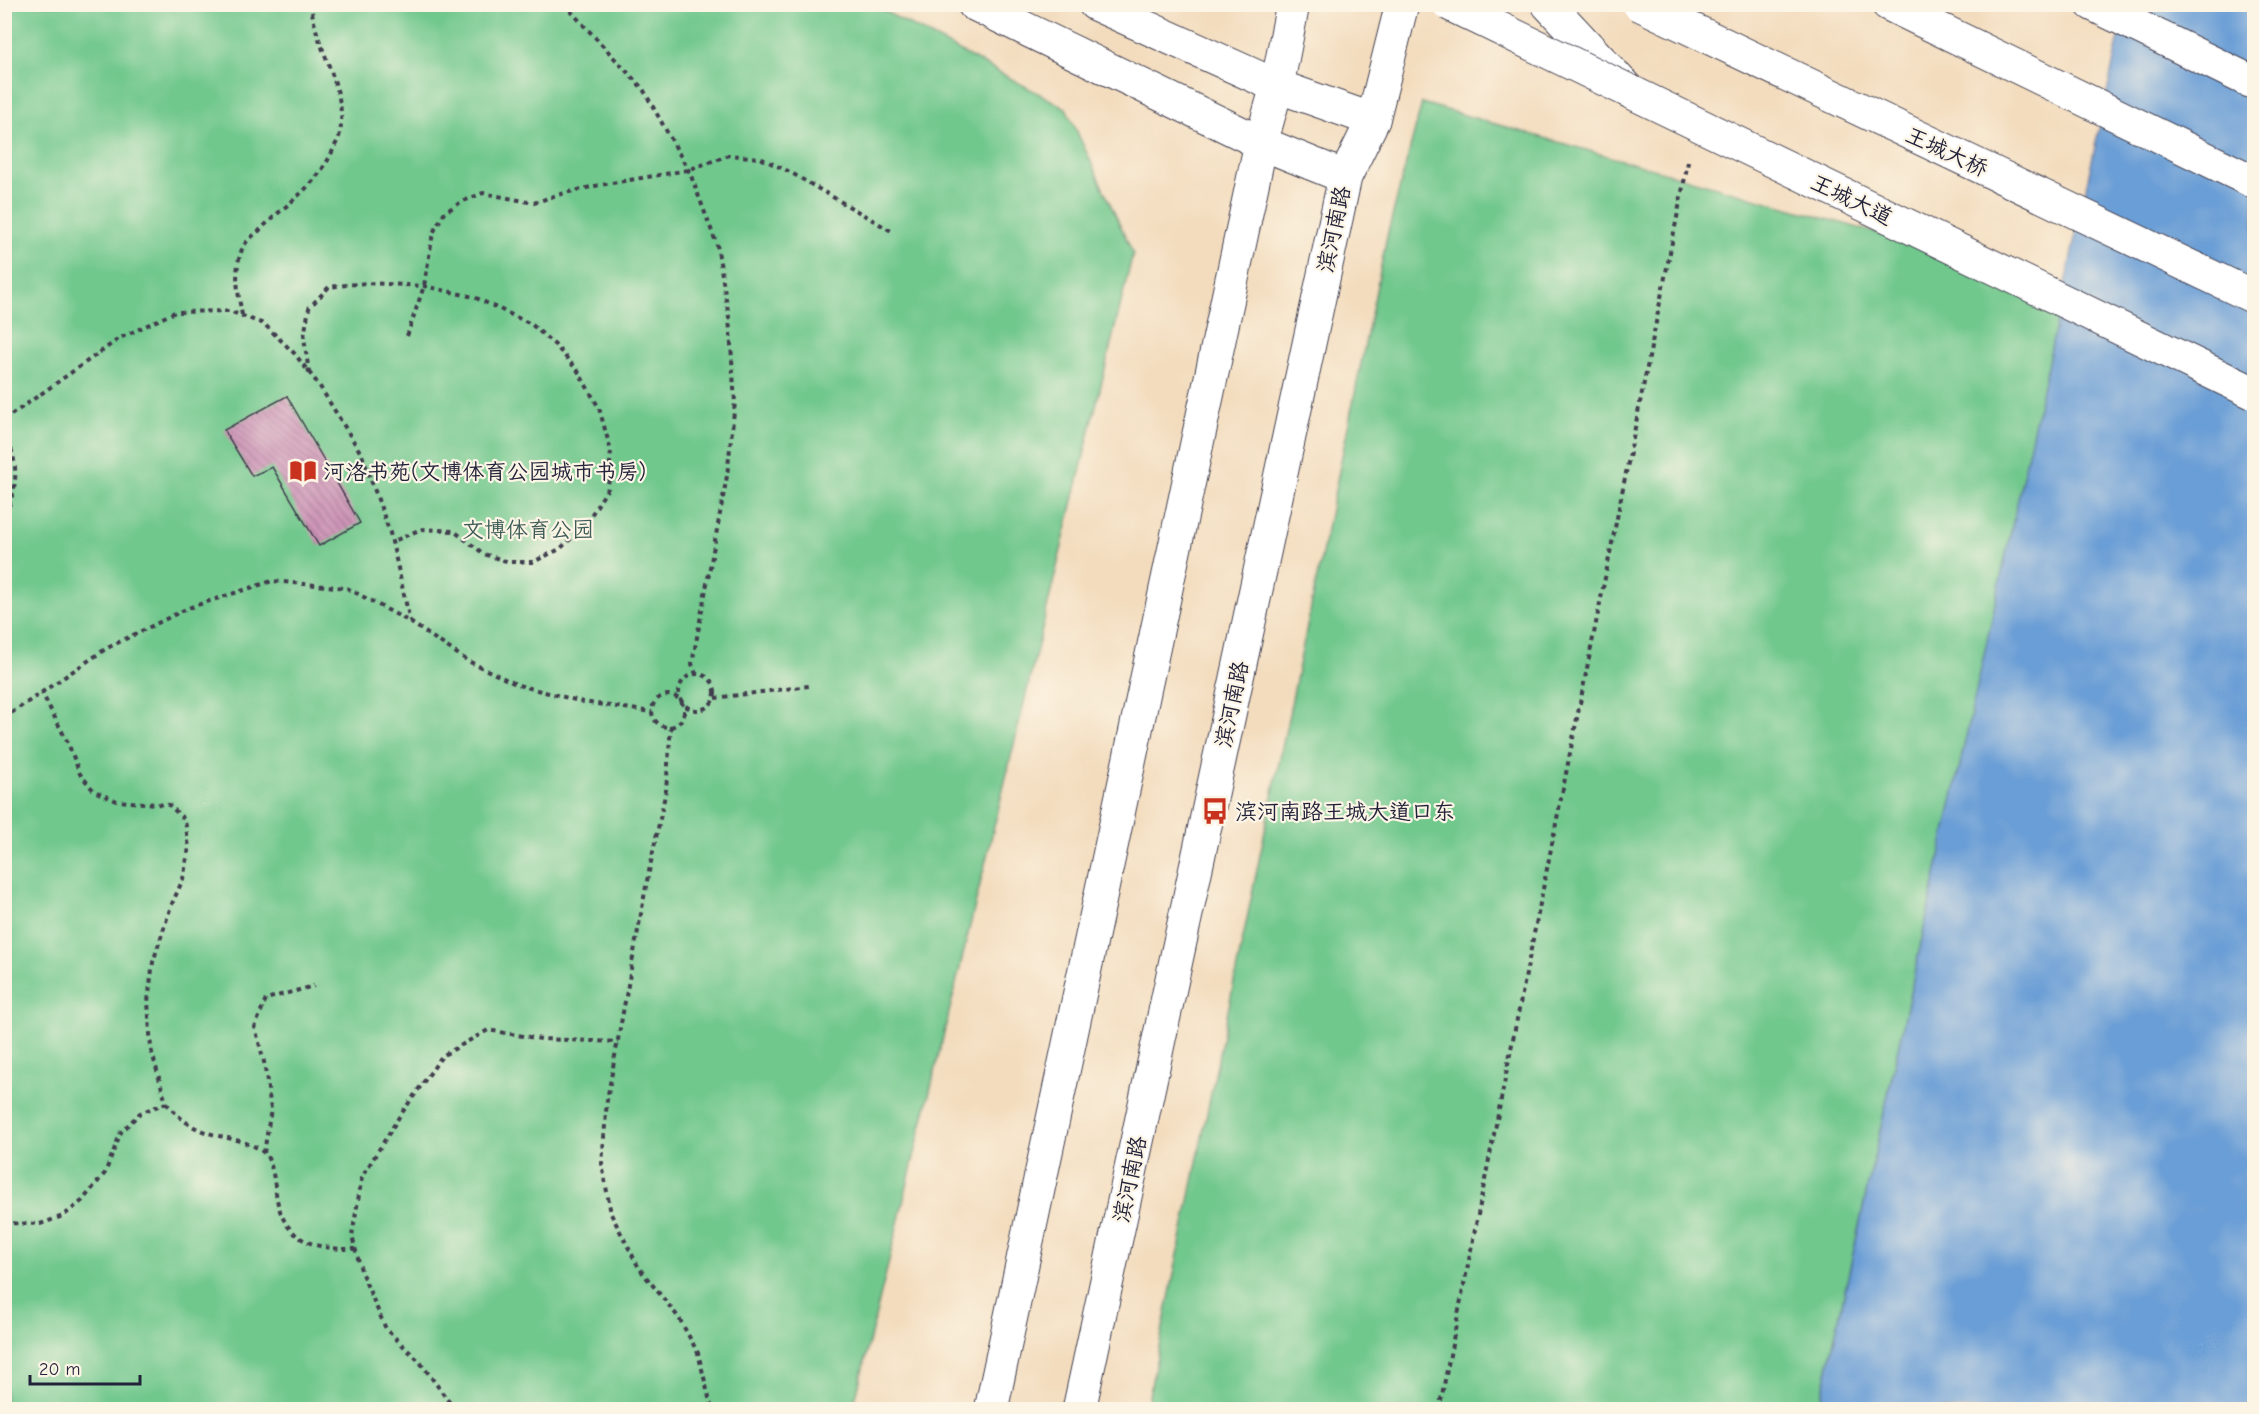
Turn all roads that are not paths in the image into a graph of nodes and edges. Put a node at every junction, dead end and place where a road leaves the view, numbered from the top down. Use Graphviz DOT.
graph roads {
  1 [pos="974,4"];
  2 [pos="1095,4"];
  3 [pos="1293,4"];
  4 [pos="1402,4"];
  5 [pos="1449,4"];
  6 [pos="1548,4"];
  7 [pos="1639,4"];
  8 [pos="1888,4"];
  9 [pos="2092,4"];
  10 [pos="2254,83"];
  11 [pos="1276,86"];
  12 [pos="1631,93"];
  13 [pos="1373,120"];
  14 [pos="1261,143"];
  15 [pos="1344,177"];
  16 [pos="2254,182"];
  17 [pos="2254,297"];
  18 [pos="2254,393"];
  19 [pos="991,1410"];
  20 [pos="1079,1410"];
  1 -- 14 [label="main road"];
  2 -- 11 [label="main road"];
  3 -- 11 [label="main road"];
  4 -- 13 [label="main road, 滨河南路"];
  5 -- 12 [label="main road, 王城大道, bridge"];
  6 -- 12 [label="main road, bridge"];
  7 -- 17 [label="main road, 王城大桥, bridge"];
  8 -- 16 [label="main road"];
  9 -- 10 [label="main road"];
  11 -- 13 [label="main road"];
  11 -- 14 [label="main road"];
  12 -- 18 [label="main road, 王城大道, bridge"];
  13 -- 15 [label="main road, 滨河南路"];
  14 -- 15 [label="main road"];
  14 -- 19 [label="main road"];
  15 -- 20 [label="main road, 滨河南路"];
}
